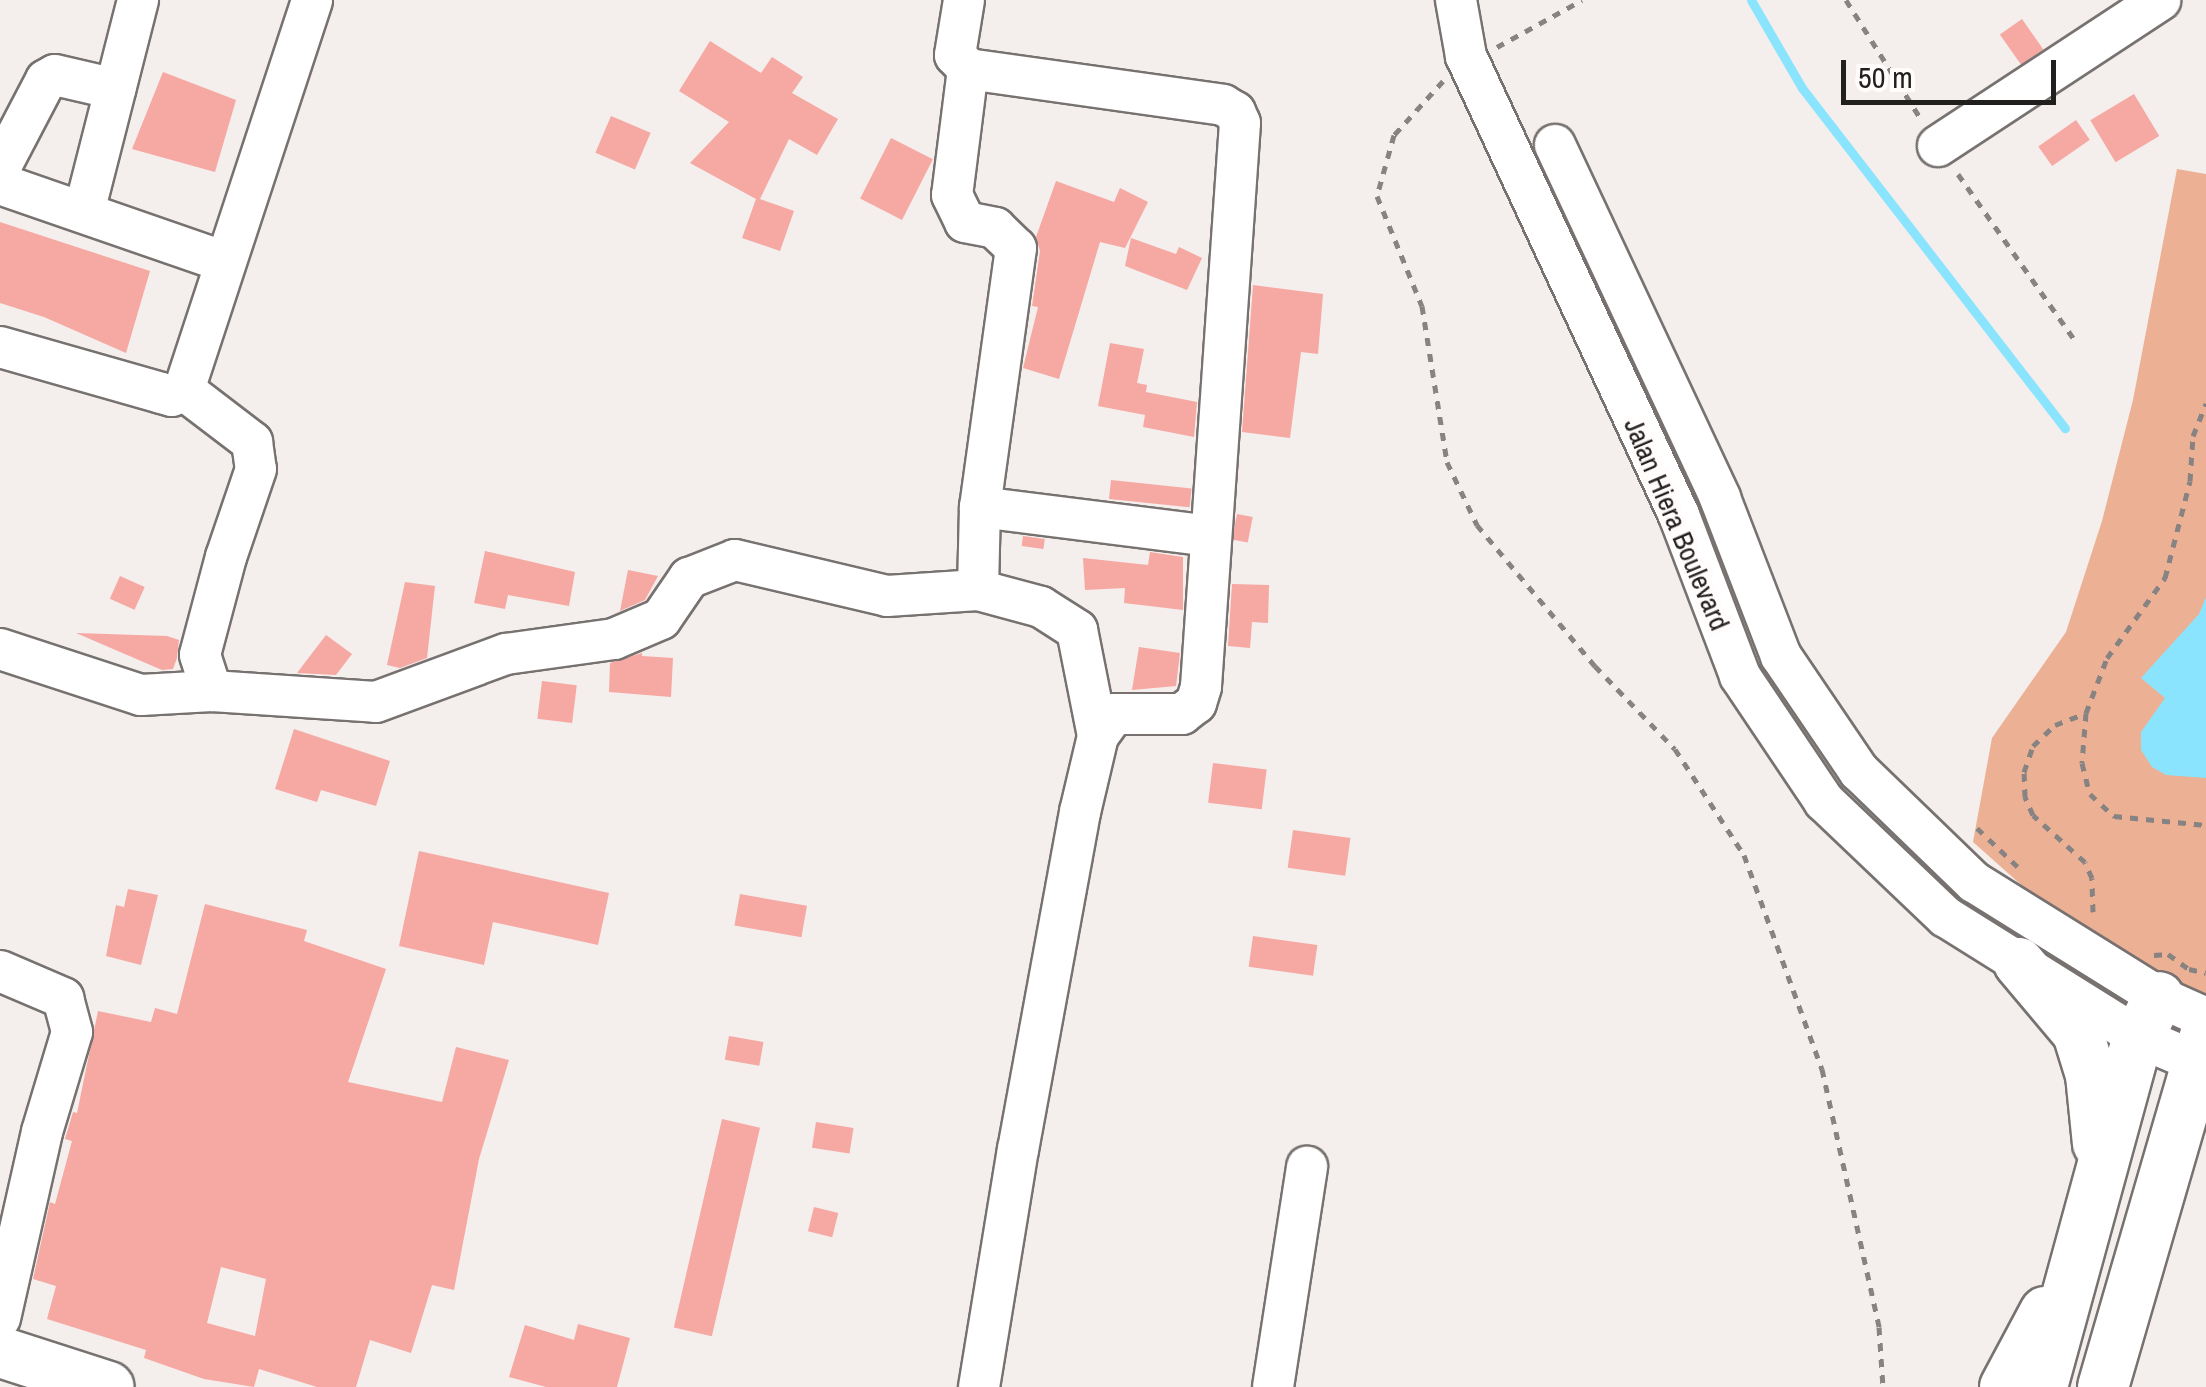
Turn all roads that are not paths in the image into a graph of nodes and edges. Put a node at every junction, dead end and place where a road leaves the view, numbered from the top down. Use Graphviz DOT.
graph roads {
  1 [pos="138,0"];
  2 [pos="312,0"];
  3 [pos="964,0"];
  4 [pos="1456,0"];
  5 [pos="2160,0"];
  6 [pos="968,68"];
  7 [pos="115,89"];
  8 [pos="1554,145"];
  9 [pos="1938,146"];
  10 [pos="0,168"];
  11 [pos="0,184"];
  12 [pos="84,212"];
  13 [pos="225,262"];
  14 [pos="0,346"];
  15 [pos="184,390"];
  16 [pos="1720,498"];
  17 [pos="980,507"];
  18 [pos="1678,515"];
  19 [pos="1209,536"];
  20 [pos="978,590"];
  21 [pos="0,649"];
  22 [pos="212,691"];
  23 [pos="1098,736"];
  24 [pos="2020,963"];
  25 [pos="0,970"];
  26 [pos="2149,1017"];
  27 [pos="2203,1044"];
  28 [pos="2206,1129"];
  29 [pos="1307,1168"];
  30 [pos="2101,1174"];
  31 [pos="2158,1194"];
  32 [pos="2078,1255"];
  33 [pos="2136,1271"];
  34 [pos="0,1318"];
  35 [pos="0,1352"];
  36 [pos="109,1387"];
  37 [pos="979,1387"];
  38 [pos="1273,1387"];
  39 [pos="2005,1387"];
  40 [pos="2042,1387"];
  41 [pos="2103,1387"];
  42 [pos="2130,1387"];
  1 -- 7 [label="street"];
  2 -- 13 [label="street"];
  3 -- 6 [label="street"];
  4 -- 18 [label="street, Jalan Hiera Boulevard"];
  5 -- 9 [label="street"];
  6 -- 17 [label="street"];
  6 -- 19 [label="street"];
  7 -- 10 [label="street"];
  7 -- 12 [label="street"];
  8 -- 16 [label="street, Jalan Hiera Boulevard"];
  11 -- 12 [label="street"];
  12 -- 13 [label="street"];
  13 -- 15 [label="street"];
  14 -- 15 [label="street"];
  15 -- 22 [label="street"];
  16 -- 18 [label="street"];
  16 -- 26 [label="street, Jalan Hiera Boulevard"];
  17 -- 19 [label="street"];
  17 -- 20 [label="street"];
  18 -- 24 [label="street, Jalan Hiera Boulevard"];
  19 -- 23 [label="street"];
  20 -- 22 [label="street"];
  20 -- 23 [label="street"];
  21 -- 22 [label="street"];
  23 -- 37 [label="street"];
  24 -- 26 [label="street, Jalan Hiera Boulevard"];
  24 -- 30 [label="main road"];
  25 -- 34 [label="street"];
  26 -- 27 [label="street"];
  26 -- 30 [label="main road"];
  27 -- 31 [label="main road"];
  28 -- 31 [label="main road"];
  29 -- 38 [label="street"];
  30 -- 32 [label="main road"];
  31 -- 33 [label="main road"];
  32 -- 39 [label="main road"];
  32 -- 40 [label="main road"];
  33 -- 41 [label="main road"];
  33 -- 42 [label="main road"];
  35 -- 36 [label="main road"];
}
